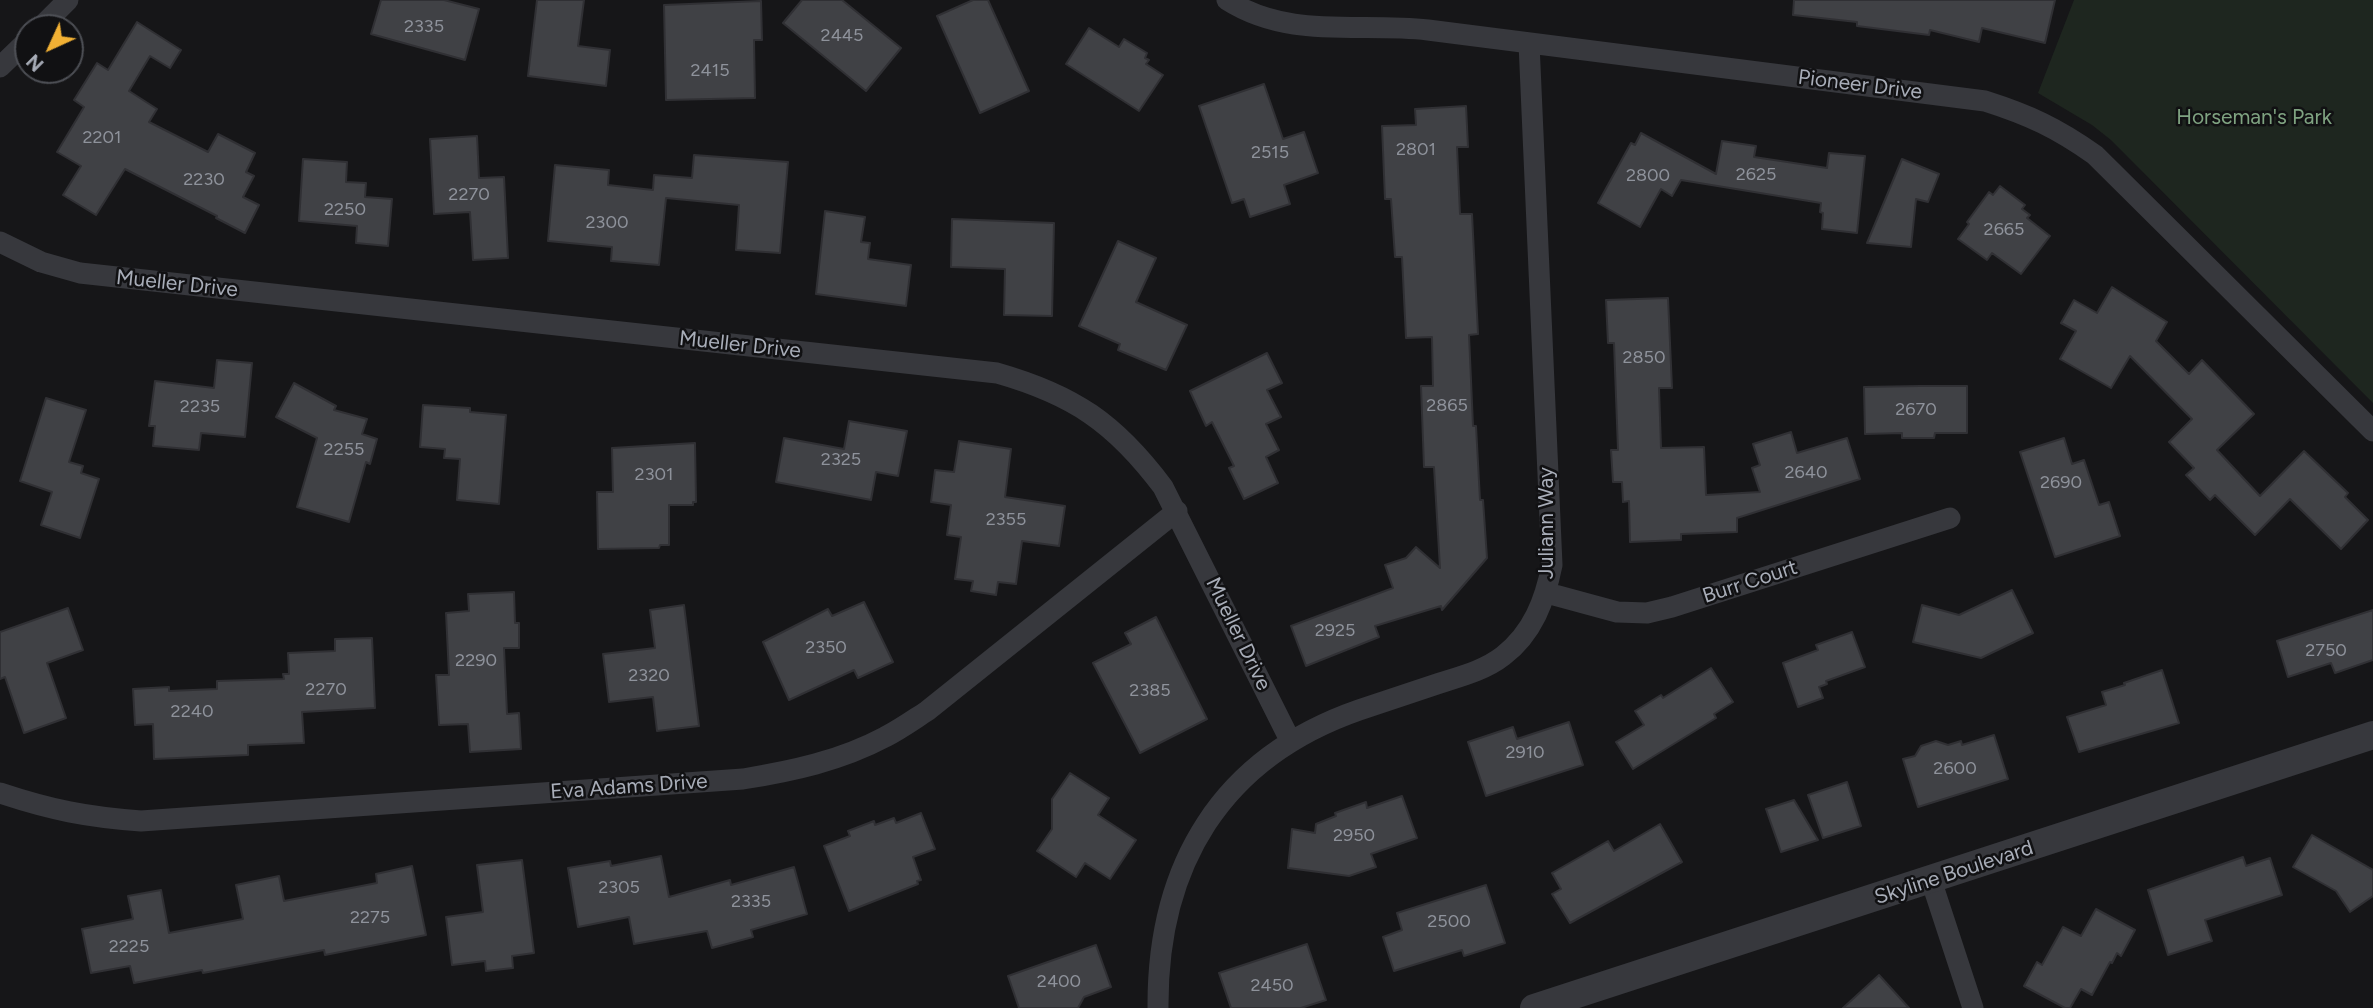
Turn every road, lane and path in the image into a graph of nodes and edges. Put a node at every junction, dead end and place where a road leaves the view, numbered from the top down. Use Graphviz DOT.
graph roads {
  1 [pos="68,0"];
  2 [pos="1227,0"];
  3 [pos="54,14"];
  4 [pos="1529,43"];
  5 [pos="14,54"];
  6 [pos="0,68"];
  7 [pos="0,242"];
  8 [pos="2373,431"];
  9 [pos="1177,511"];
  10 [pos="1950,518"];
  11 [pos="1547,593"];
  12 [pos="2373,735"];
  13 [pos="1291,742"];
  14 [pos="0,793"];
  15 [pos="1931,880"];
  16 [pos="1158,1008"];
  17 [pos="1534,1008"];
  18 [pos="1973,1008"];
  1 -- 3 [label="street"];
  2 -- 4 [label="street, Pioneer Drive"];
  4 -- 8 [label="street, Pioneer Drive"];
  4 -- 11 [label="street, Juliann Way"];
  5 -- 6 [label="street"];
  7 -- 9 [label="street, Mueller Drive"];
  9 -- 13 [label="street, Mueller Drive"];
  9 -- 14 [label="street, Eva Adams Drive"];
  10 -- 11 [label="street, Burr Court"];
  11 -- 13 [label="street, Juliann Way"];
  12 -- 15 [label="street, Skyline Boulevard"];
  13 -- 16 [label="street, Juliann Way"];
  15 -- 17 [label="street, Skyline Boulevard"];
  15 -- 18 [label="street"];
}
